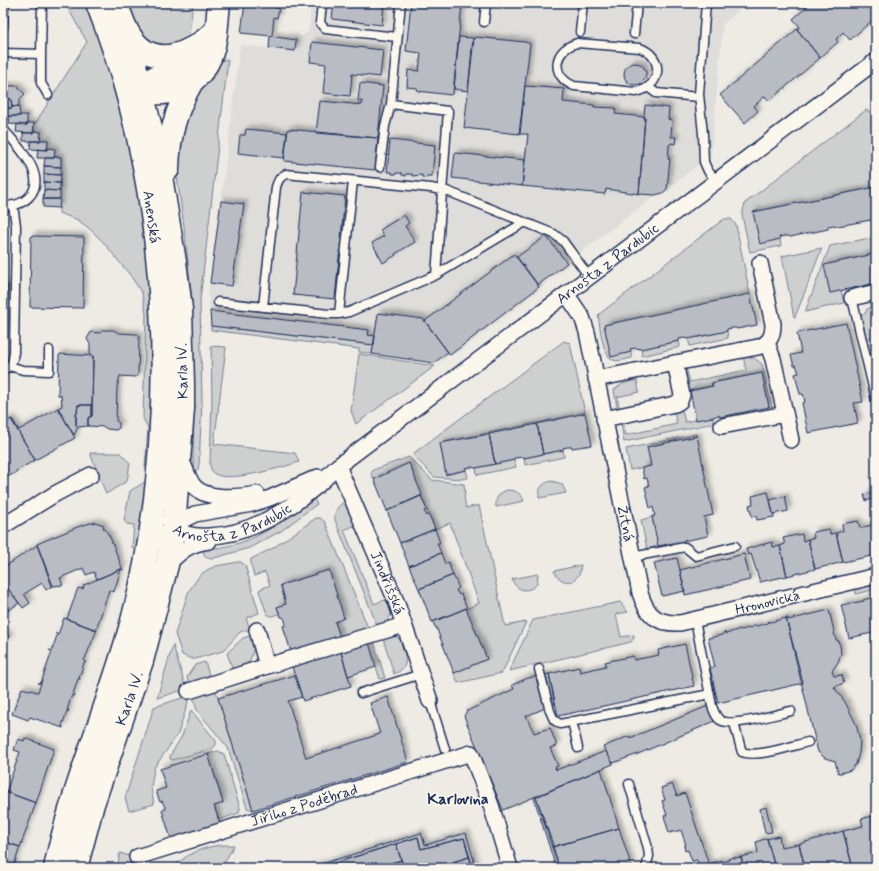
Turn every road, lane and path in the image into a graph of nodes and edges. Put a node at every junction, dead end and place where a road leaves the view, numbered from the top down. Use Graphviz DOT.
graph roads {
  1 [pos="4,3"];
  2 [pos="42,3"];
  3 [pos="97,3"];
  4 [pos="116,3"];
  5 [pos="219,3"];
  6 [pos="322,3"];
  7 [pos="401,3"];
  8 [pos="486,3"];
  9 [pos="583,3"];
  10 [pos="637,3"];
  11 [pos="706,3"];
  12 [pos="484,22"];
  13 [pos="3,26"];
  14 [pos="126,29"];
  15 [pos="215,31"];
  16 [pos="580,32"];
  17 [pos="634,34"];
  18 [pos="397,37"];
  19 [pos="3,53"];
  20 [pos="40,54"];
  21 [pos="115,55"];
  22 [pos="876,61"];
  23 [pos="192,82"];
  24 [pos="648,87"];
  25 [pos="142,88"];
  26 [pos="48,95"];
  27 [pos="699,97"];
  28 [pos="391,104"];
  29 [pos="131,109"];
  30 [pos="3,129"];
  31 [pos="380,167"];
  32 [pos="353,181"];
  33 [pos="717,181"];
  34 [pos="442,190"];
  35 [pos="3,205"];
  36 [pos="13,206"];
  37 [pos="168,216"];
  38 [pos="525,222"];
  39 [pos="760,263"];
  40 [pos="436,275"];
  41 [pos="590,278"];
  42 [pos="876,292"];
  43 [pos="567,295"];
  44 [pos="852,298"];
  45 [pos="218,302"];
  46 [pos="263,307"];
  47 [pos="339,314"];
  48 [pos="767,343"];
  49 [pos="49,350"];
  50 [pos="675,363"];
  51 [pos="6,368"];
  52 [pos="596,379"];
  53 [pos="163,383"];
  54 [pos="876,400"];
  55 [pos="785,414"];
  56 [pos="604,419"];
  57 [pos="722,426"];
  58 [pos="791,440"];
  59 [pos="180,455"];
  60 [pos="338,466"];
  61 [pos="91,475"];
  62 [pos="158,475"];
  63 [pos="321,476"];
  64 [pos="3,526"];
  65 [pos="255,526"];
  66 [pos="174,527"];
  67 [pos="735,546"];
  68 [pos="632,557"];
  69 [pos="146,560"];
  70 [pos="167,564"];
  71 [pos="876,576"];
  72 [pos="695,620"];
  73 [pos="660,621"];
  74 [pos="404,625"];
  75 [pos="257,630"];
  76 [pos="267,666"];
  77 [pos="539,669"];
  78 [pos="421,674"];
  79 [pos="189,692"];
  80 [pos="361,693"];
  81 [pos="710,694"];
  82 [pos="430,701"];
  83 [pos="791,711"];
  84 [pos="572,721"];
  85 [pos="734,723"];
  86 [pos="808,742"];
  87 [pos="578,748"];
  88 [pos="446,749"];
  89 [pos="629,784"];
  90 [pos="137,857"];
  91 [pos="55,868"];
  92 [pos="76,868"];
  93 [pos="510,868"];
  94 [pos="646,868"];
  1 -- 13 [label="lane"];
  2 -- 20 [label="lane"];
  3 -- 21 [label="street, Anenská"];
  4 -- 14 [label="street, Anenská"];
  5 -- 15 [label="street, Anenská"];
  6 -- 18 [label="lane"];
  7 -- 18 [label="lane"];
  8 -- 12 [label="lane"];
  9 -- 16 [label="lane"];
  10 -- 17 [label="lane"];
  11 -- 27 [label="lane"];
  14 -- 15 [label="street, Anenská"];
  14 -- 25 [label="street, Anenská"];
  15 -- 23 [label="street, Anenská"];
  15 -- 25 [label="street, Anenská"];
  18 -- 28 [label="lane"];
  19 -- 20 [label="lane"];
  20 -- 26 [label="lane"];
  21 -- 25 [label="street, Anenská"];
  21 -- 29 [label="street, Anenská"];
  22 -- 33 [label="street, Arnošta z Pardubic"];
  23 -- 25 [label="street, Anenská"];
  23 -- 37 [label="street, Anenská"];
  24 -- 24 [label="lane"];
  24 -- 27 [label="lane"];
  25 -- 29 [label="street"];
  25 -- 37 [label="street, Anenská"];
  27 -- 33 [label="lane"];
  28 -- 31 [label="lane"];
  28 -- 34 [label="lane"];
  29 -- 53 [label="street, Anenská"];
  30 -- 36 [label="lane"];
  32 -- 34 [label="lane"];
  32 -- 46 [label="lane"];
  32 -- 47 [label="lane"];
  33 -- 41 [label="street, Arnošta z Pardubic"];
  34 -- 38 [label="lane"];
  34 -- 40 [label="lane"];
  35 -- 36 [label="lane"];
  36 -- 51 [label="lane"];
  37 -- 59 [label="street, Karla IV."];
  38 -- 40 [label="lane"];
  38 -- 41 [label="lane"];
  39 -- 48 [label="street"];
  40 -- 47 [label="lane"];
  41 -- 43 [label="street, Arnošta z Pardubic"];
  42 -- 44 [label="street"];
  43 -- 52 [label="street, Žitná"];
  43 -- 60 [label="street, Arnošta z Pardubic"];
  44 -- 54 [label="lane"];
  45 -- 46 [label="lane"];
  46 -- 47 [label="lane"];
  48 -- 50 [label="street"];
  48 -- 55 [label="street"];
  49 -- 51 [label="lane"];
  50 -- 52 [label="street"];
  50 -- 56 [label="street"];
  52 -- 56 [label="street, Žitná"];
  53 -- 62 [label="street, Karla IV."];
  55 -- 57 [label="street"];
  55 -- 58 [label="street"];
  56 -- 68 [label="street, Žitná"];
  59 -- 63 [label="street, Arnošta z Pardubic"];
  59 -- 66 [label="street, Karla IV."];
  60 -- 63 [label="street, Arnošta z Pardubic"];
  60 -- 65 [label="street, Arnošta z Pardubic"];
  60 -- 74 [label="street, Jindřišská"];
  61 -- 64 [label="street"];
  62 -- 66 [label="street, Karla IV."];
  62 -- 69 [label="street, Karla IV."];
  63 -- 66 [label="street, Arnošta z Pardubic"];
  65 -- 66 [label="street, Arnošta z Pardubic"];
  65 -- 70 [label="street"];
  66 -- 69 [label="street, Karla IV."];
  66 -- 70 [label="street, Karla IV."];
  67 -- 68 [label="lane"];
  68 -- 73 [label="street, Žitná"];
  69 -- 91 [label="street, Karla IV."];
  70 -- 92 [label="street, Karla IV."];
  71 -- 72 [label="street, Hronovická"];
  72 -- 73 [label="street, Hronovická"];
  72 -- 81 [label="lane"];
  74 -- 76 [label="street"];
  74 -- 78 [label="street, Jindřišská"];
  75 -- 76 [label="street"];
  76 -- 79 [label="street"];
  77 -- 84 [label="lane"];
  78 -- 80 [label="lane"];
  78 -- 82 [label="street, Jindřišská"];
  81 -- 84 [label="lane"];
  81 -- 85 [label="lane"];
  82 -- 88 [label="lane"];
  83 -- 85 [label="lane"];
  84 -- 87 [label="lane"];
  85 -- 86 [label="lane"];
  89 -- 94 [label="lane"];
  90 -- 93 [label="street, Jiřího z Poděbrad"];
}
